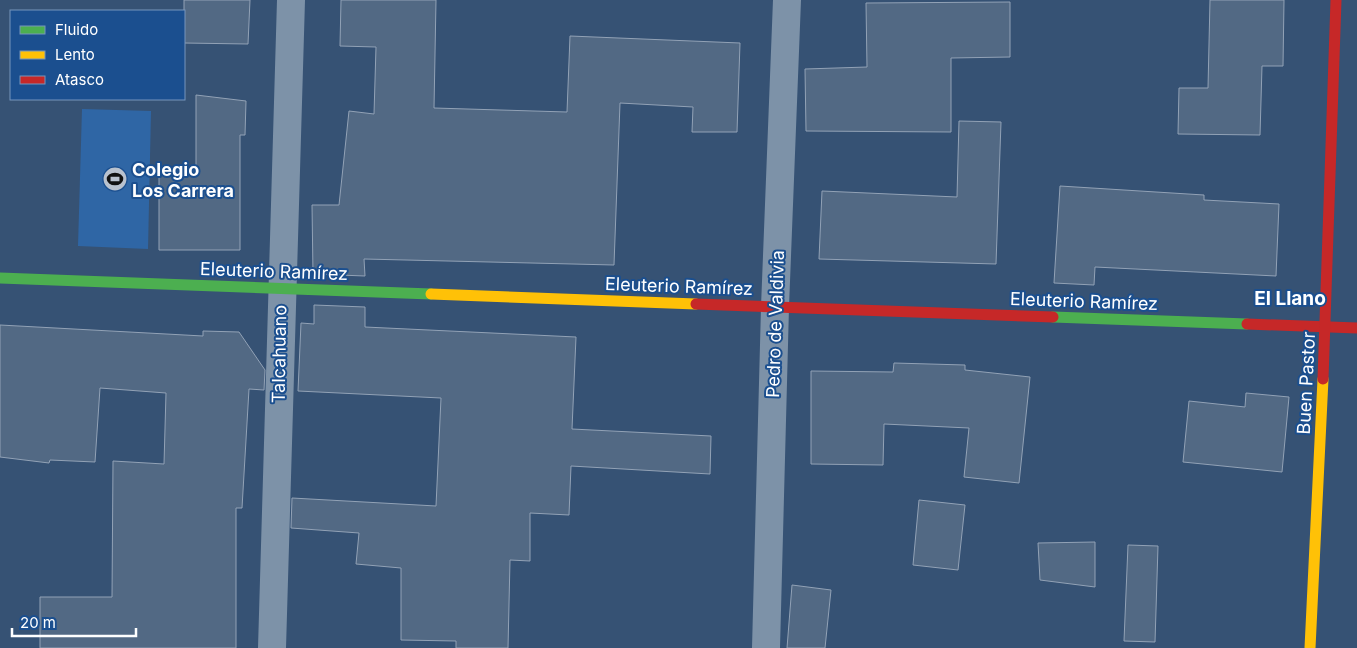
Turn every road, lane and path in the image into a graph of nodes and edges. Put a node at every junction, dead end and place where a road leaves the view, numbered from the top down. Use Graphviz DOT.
graph roads {
  1 [pos="291,0"];
  2 [pos="787,0"];
  3 [pos="1336,0"];
  4 [pos="0,278"];
  5 [pos="281,289"];
  6 [pos="775,307"];
  7 [pos="1326,327"];
  8 [pos="1357,328"];
  9 [pos="272,648"];
  10 [pos="766,648"];
  11 [pos="1310,648"];
  1 -- 5 [label="street, Talcahuano"];
  2 -- 6 [label="street, Pedro de Valdivia"];
  3 -- 7 [label="street, Buen Pastor"];
  4 -- 5 [label="street, Eleuterio Ramírez"];
  5 -- 6 [label="street, Eleuterio Ramírez"];
  5 -- 9 [label="street, Talcahuano"];
  6 -- 7 [label="street, Eleuterio Ramírez"];
  6 -- 10 [label="street, Pedro de Valdivia"];
  7 -- 8 [label="street, Eleuterio Ramírez"];
  7 -- 11 [label="street, Buen Pastor"];
}
